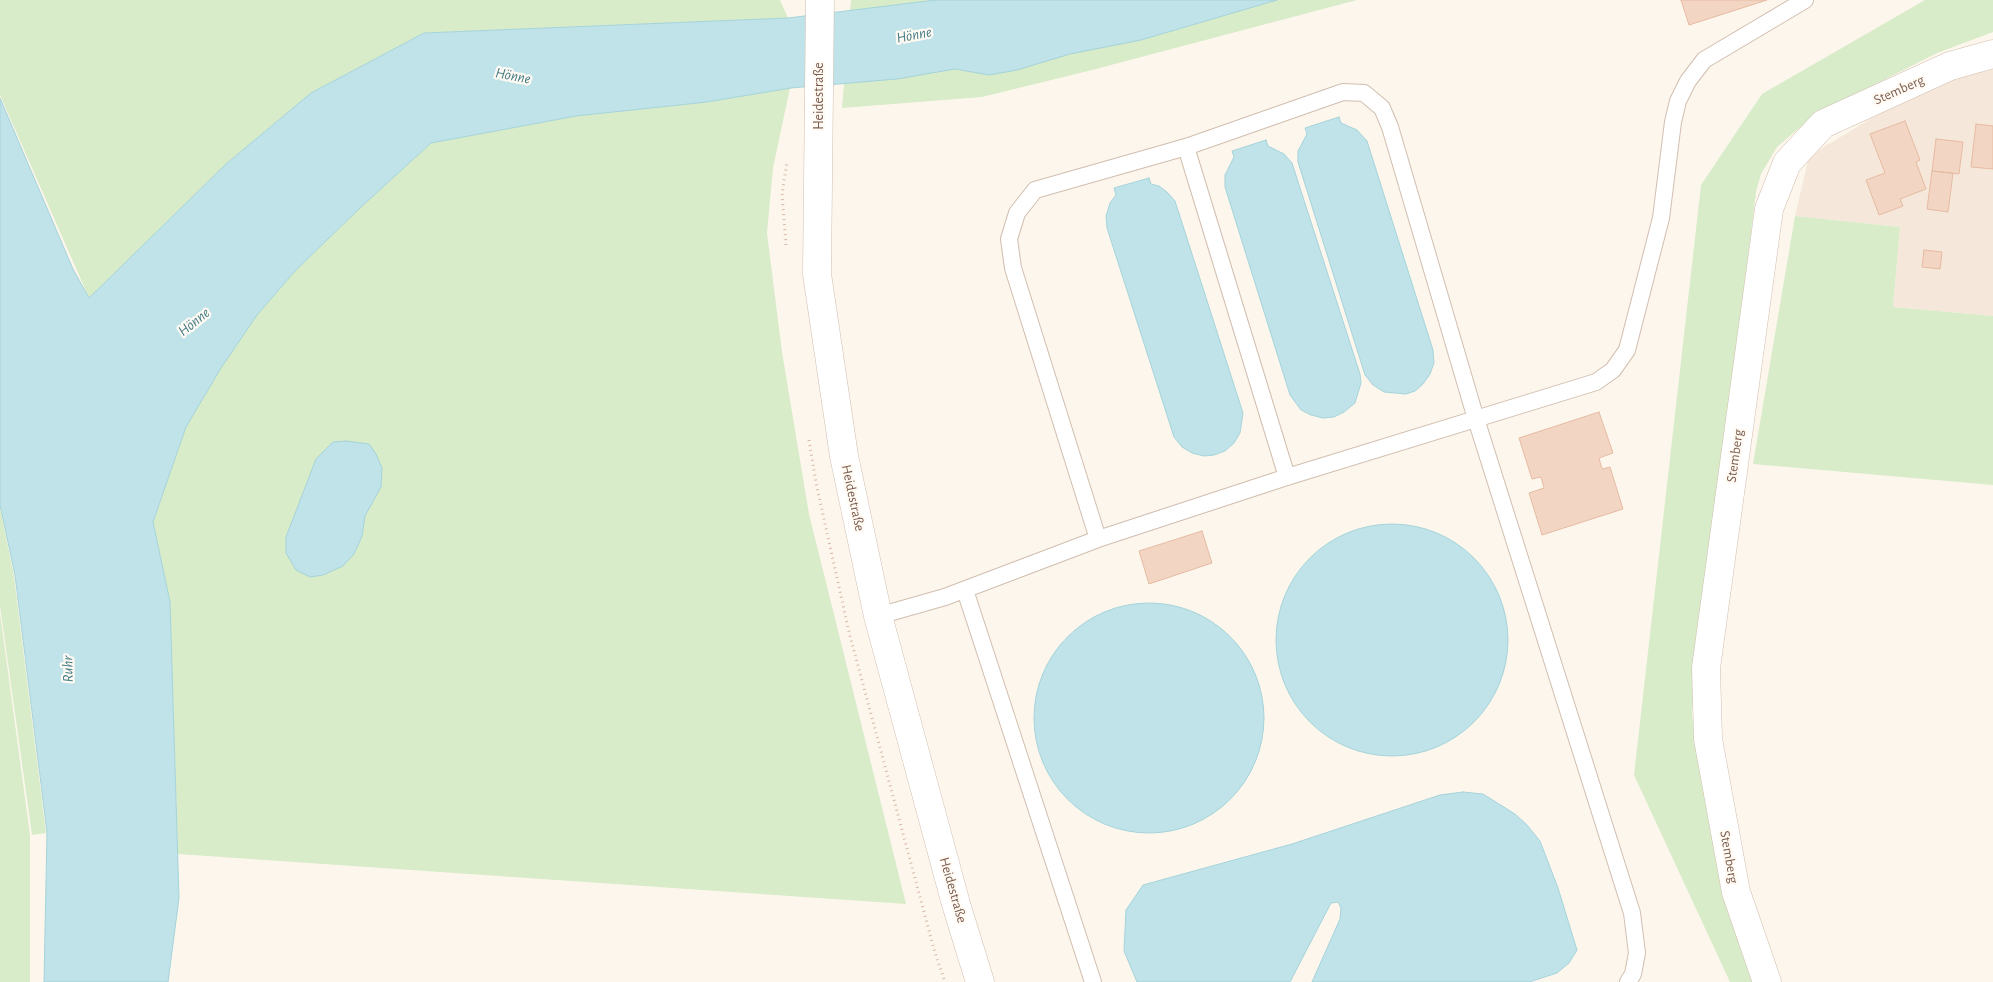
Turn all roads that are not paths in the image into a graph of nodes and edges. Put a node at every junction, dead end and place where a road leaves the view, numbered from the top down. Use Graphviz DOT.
graph roads {
  1 [pos="1805,0"];
  2 [pos="819,4"];
  3 [pos="1993,54"];
  4 [pos="1186,146"];
  5 [pos="1476,419"];
  6 [pos="1287,477"];
  7 [pos="1098,538"];
  8 [pos="965,590"];
  9 [pos="878,616"];
  10 [pos="980,982"];
  11 [pos="1093,982"];
  12 [pos="1628,982"];
  13 [pos="1767,982"];
  1 -- 5 [label="lane"];
  2 -- 9 [label="street, Heidestraße"];
  3 -- 13 [label="street, Stemberg"];
  4 -- 5 [label="lane"];
  4 -- 6 [label="lane"];
  4 -- 7 [label="lane"];
  5 -- 6 [label="lane"];
  5 -- 12 [label="lane"];
  6 -- 7 [label="lane"];
  7 -- 8 [label="lane"];
  8 -- 9 [label="lane"];
  8 -- 11 [label="lane"];
  9 -- 10 [label="street, Heidestraße"];
}
